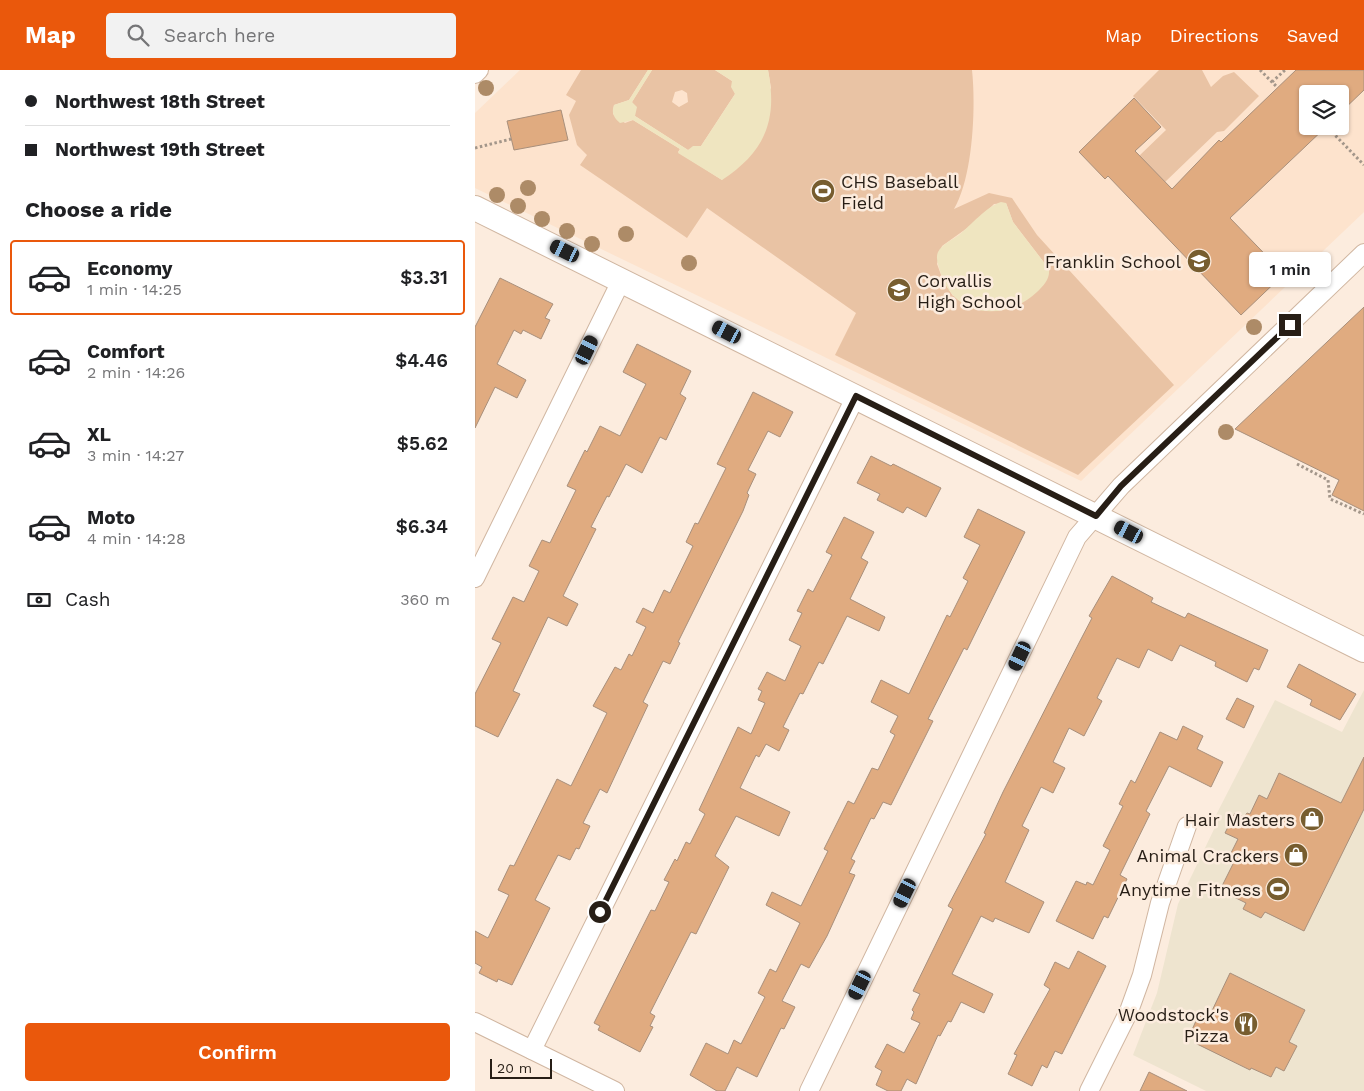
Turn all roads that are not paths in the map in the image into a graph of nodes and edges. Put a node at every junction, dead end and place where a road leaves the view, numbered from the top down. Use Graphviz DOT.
graph roads {
  1 [pos="479,70"];
  2 [pos="475,74"];
  3 [pos="475,208"];
  4 [pos="1364,253"];
  5 [pos="622,279"];
  6 [pos="856,396"];
  7 [pos="1096,516"];
  8 [pos="475,578"];
  9 [pos="1364,650"];
  10 [pos="1187,826"];
  11 [pos="475,1022"];
  12 [pos="532,1050"];
  13 [pos="615,1091"];
  14 [pos="809,1091"];
  15 [pos="1089,1091"];
  1 -- 2 [label="street"];
  3 -- 5 [label="street"];
  4 -- 7 [label="street"];
  5 -- 6 [label="street"];
  5 -- 8 [label="street"];
  6 -- 7 [label="street"];
  6 -- 12 [label="street"];
  7 -- 9 [label="street"];
  7 -- 14 [label="street"];
  10 -- 15 [label="street"];
  11 -- 12 [label="street"];
  12 -- 13 [label="street"];
}
